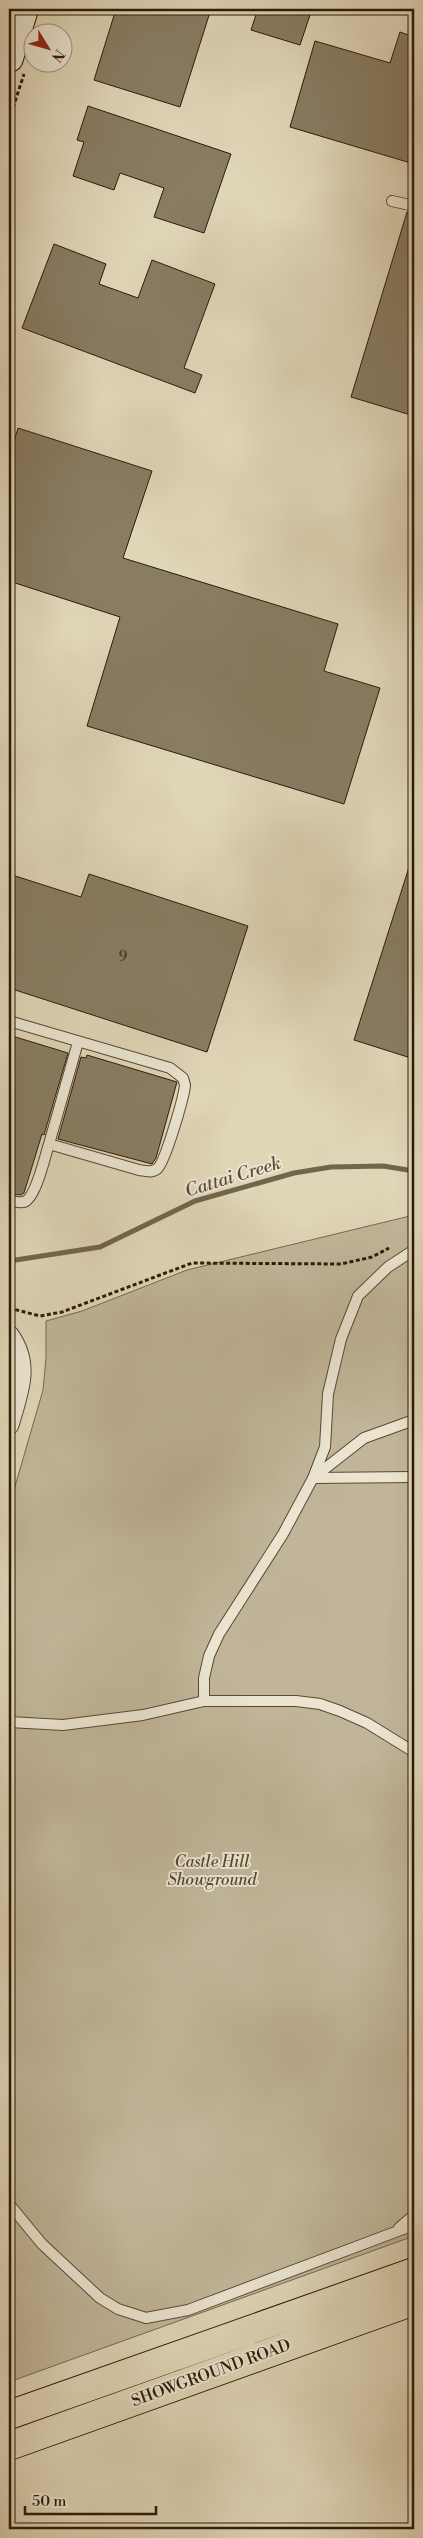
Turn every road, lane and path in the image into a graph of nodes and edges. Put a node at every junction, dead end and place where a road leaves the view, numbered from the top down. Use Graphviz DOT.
graph roads {
  1 [pos="24,9"];
  2 [pos="18,62"];
  3 [pos="9,120"];
  4 [pos="392,200"];
  5 [pos="414,206"];
  6 [pos="9,1021"];
  7 [pos="78,1042"];
  8 [pos="49,1144"];
  9 [pos="9,1201"];
  10 [pos="394,1246"];
  11 [pos="414,1250"];
  12 [pos="9,1308"];
  13 [pos="9,1335"];
  14 [pos="414,1420"];
  15 [pos="9,1425"];
  16 [pos="414,1477"];
  17 [pos="313,1478"];
  18 [pos="204,1701"];
  19 [pos="9,1722"];
  20 [pos="414,1752"];
  21 [pos="9,2204"];
  22 [pos="414,2215"];
  23 [pos="414,2225"];
  24 [pos="393,2233"];
  25 [pos="414,2272"];
  26 [pos="414,2301"];
  27 [pos="9,2415"];
  28 [pos="9,2446"];
  1 -- 2 [label="main road"];
  2 -- 3 [label="path"];
  4 -- 5 [label="lane"];
  6 -- 7 [label="lane"];
  7 -- 8 [label="lane"];
  7 -- 8 [label="lane"];
  8 -- 9 [label="lane"];
  10 -- 12 [label="path"];
  11 -- 17 [label="lane"];
  13 -- 15 [label="street"];
  14 -- 17 [label="lane"];
  16 -- 17 [label="lane"];
  17 -- 18 [label="lane"];
  18 -- 19 [label="lane"];
  18 -- 20 [label="lane"];
  21 -- 24 [label="lane"];
  22 -- 24 [label="lane"];
  23 -- 24 [label="lane"];
  25 -- 27 [label="main road, SHOWGROUND ROAD"];
  26 -- 28 [label="main road, SHOWGROUND ROAD"];
}
